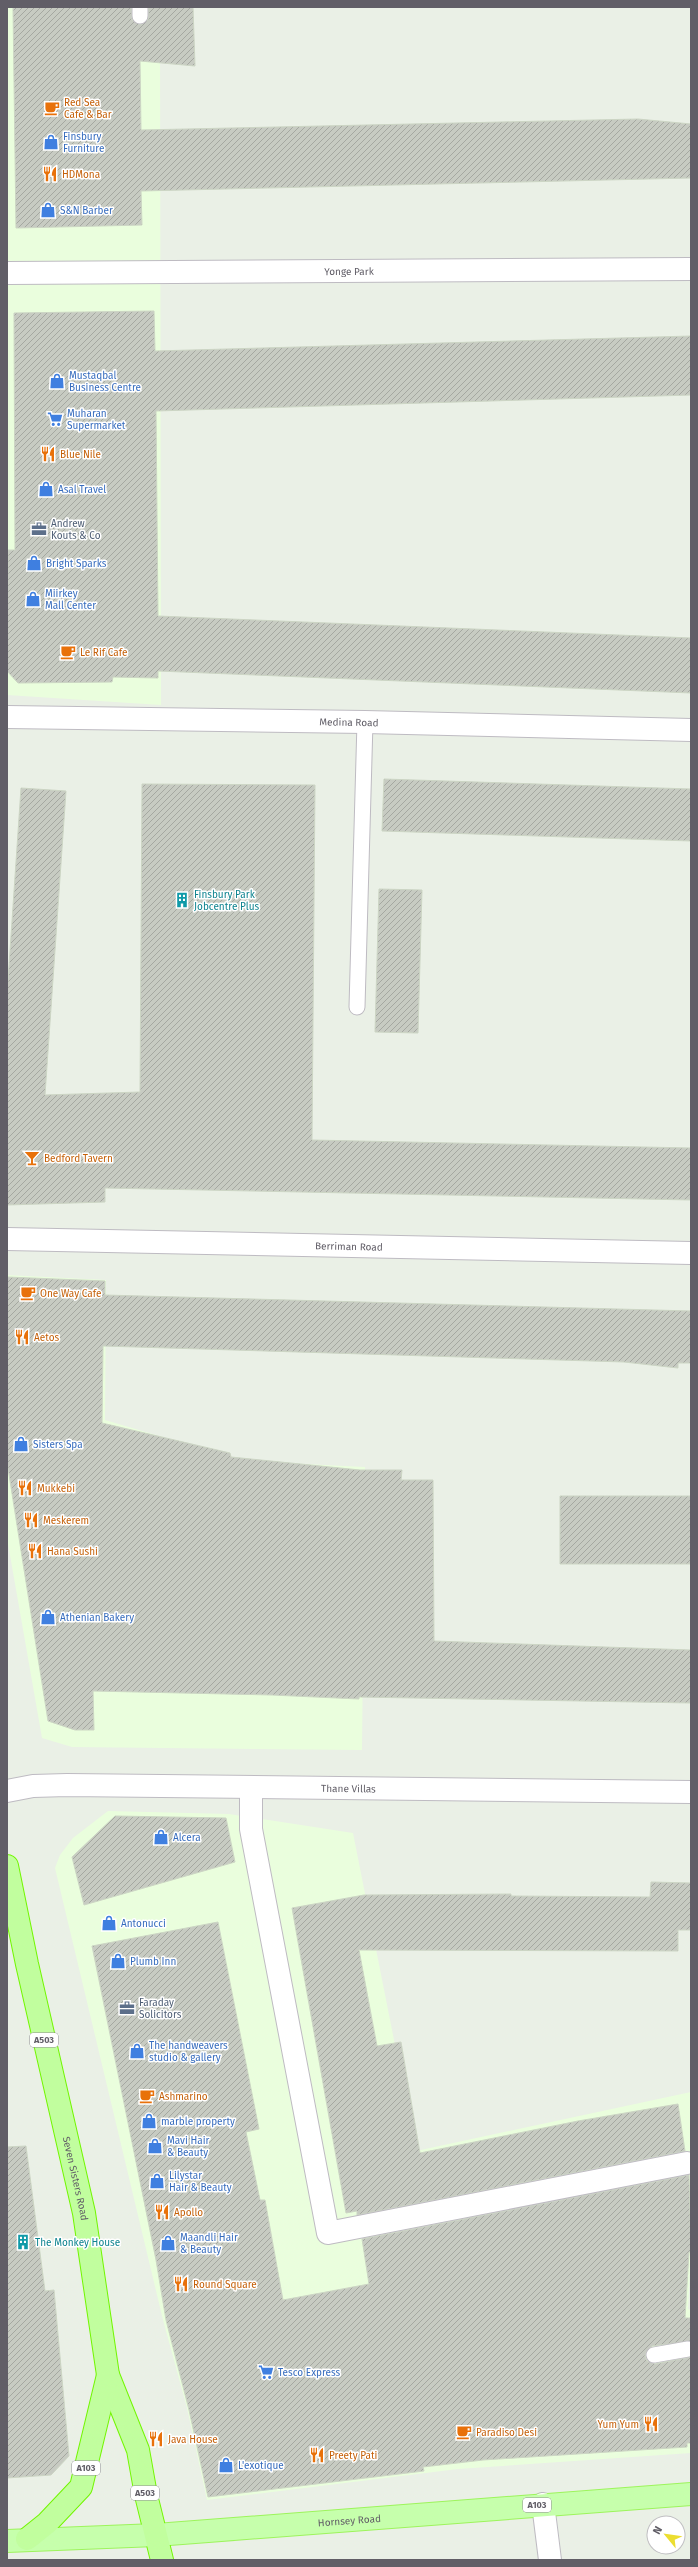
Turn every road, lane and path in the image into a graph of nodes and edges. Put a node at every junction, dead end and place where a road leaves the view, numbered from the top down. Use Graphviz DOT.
graph roads {
  1 [pos="691,269"];
  2 [pos="7,273"];
  3 [pos="7,717"];
  4 [pos="365,722"];
  5 [pos="691,730"];
  6 [pos="357,1007"];
  7 [pos="7,1239"];
  8 [pos="691,1252"];
  9 [pos="251,1788"];
  10 [pos="7,1791"];
  11 [pos="691,1792"];
  12 [pos="7,1866"];
  13 [pos="687,2163"];
  14 [pos="688,2349"];
  15 [pos="654,2355"];
  16 [pos="108,2376"];
  17 [pos="691,2494"];
  18 [pos="543,2504"];
  19 [pos="156,2535"];
  20 [pos="17,2540"];
  21 [pos="162,2560"];
  22 [pos="550,2560"];
  1 -- 2 [label="street, Yonge Park"];
  3 -- 4 [label="street, Medina Road"];
  4 -- 5 [label="street, Medina Road"];
  4 -- 6 [label="lane"];
  7 -- 8 [label="street, Berriman Road"];
  9 -- 10 [label="street, Thane Villas"];
  9 -- 11 [label="street, Thane Villas"];
  9 -- 13 [label="street"];
  12 -- 16 [label="highway, Seven Sisters Road / A503"];
  14 -- 15 [label="lane"];
  16 -- 19 [label="highway, Seven Sisters Road / A503"];
  16 -- 20 [label="highway, A103"];
  17 -- 18 [label="main road, Hornsey Road / A103"];
  18 -- 19 [label="main road, Hornsey Road / A103"];
  18 -- 22 [label="street"];
  19 -- 20 [label="main road, Hornsey Road / A103"];
  19 -- 21 [label="highway, Seven Sisters Road / A503"];
}
